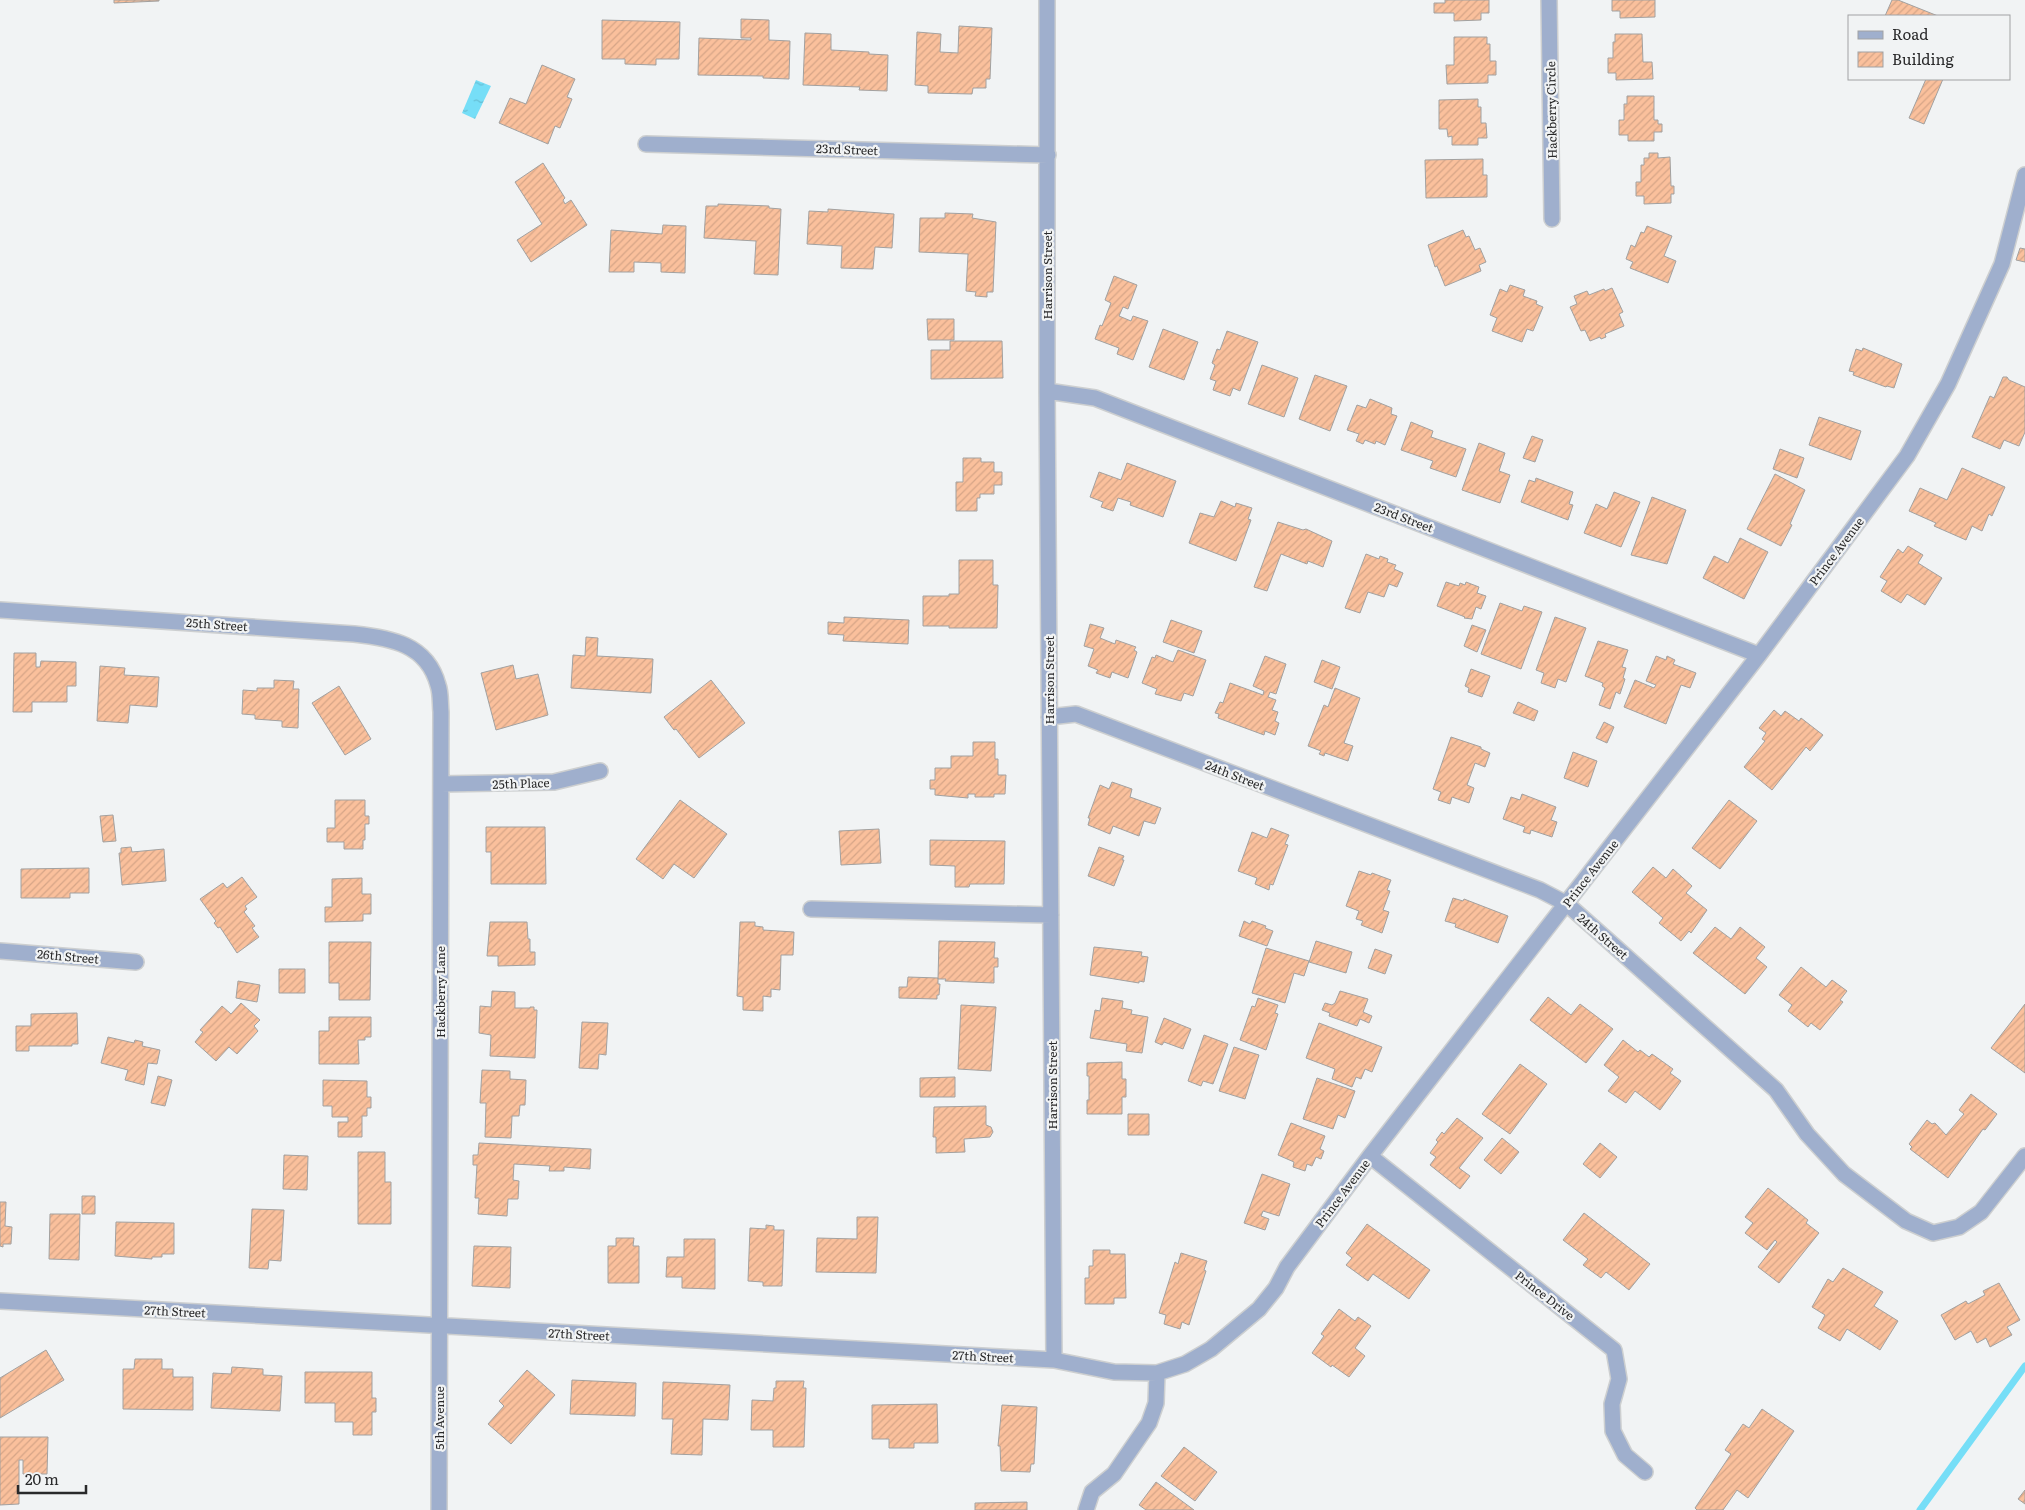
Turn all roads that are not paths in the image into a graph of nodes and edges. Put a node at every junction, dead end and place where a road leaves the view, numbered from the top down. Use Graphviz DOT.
graph roads {
  1 [pos="1047,0"];
  2 [pos="1549,0"];
  3 [pos="646,144"];
  4 [pos="1048,154"];
  5 [pos="2025,175"];
  6 [pos="1552,219"];
  7 [pos="1046,391"];
  8 [pos="0,610"];
  9 [pos="1760,654"];
  10 [pos="428,661"];
  11 [pos="1049,717"];
  12 [pos="600,771"];
  13 [pos="441,784"];
  14 [pos="1567,904"];
  15 [pos="811,908"];
  16 [pos="1051,915"];
  17 [pos="0,950"];
  18 [pos="136,962"];
  19 [pos="1370,1156"];
  20 [pos="2025,1156"];
  21 [pos="0,1301"];
  22 [pos="438,1326"];
  23 [pos="1054,1360"];
  24 [pos="1157,1373"];
  25 [pos="1645,1472"];
  26 [pos="439,1510"];
  27 [pos="1086,1510"];
  1 -- 4 [label="street, Harrison Street"];
  2 -- 6 [label="street, Hackberry Circle"];
  3 -- 4 [label="street, 23rd Street"];
  4 -- 7 [label="street, Harrison Street"];
  5 -- 9 [label="street, Prince Avenue"];
  7 -- 9 [label="street, 23rd Street"];
  7 -- 11 [label="street, Harrison Street"];
  8 -- 10 [label="street, 25th Street"];
  9 -- 14 [label="street, Prince Avenue"];
  10 -- 13 [label="street, Hackberry Lane"];
  11 -- 14 [label="street, 24th Street"];
  11 -- 16 [label="street, Harrison Street"];
  12 -- 13 [label="street, 25th Place"];
  13 -- 22 [label="street, Hackberry Lane"];
  14 -- 19 [label="street, Prince Avenue"];
  14 -- 20 [label="street, 24th Street"];
  15 -- 16 [label="street"];
  16 -- 23 [label="street, Harrison Street"];
  17 -- 18 [label="street, 26th Street"];
  19 -- 24 [label="street, Prince Avenue"];
  19 -- 25 [label="street, Prince Drive"];
  21 -- 22 [label="street, 27th Street"];
  22 -- 23 [label="street, 27th Street"];
  22 -- 26 [label="street, 5th Avenue"];
  23 -- 24 [label="street, 27th Street"];
  24 -- 27 [label="street"];
}
